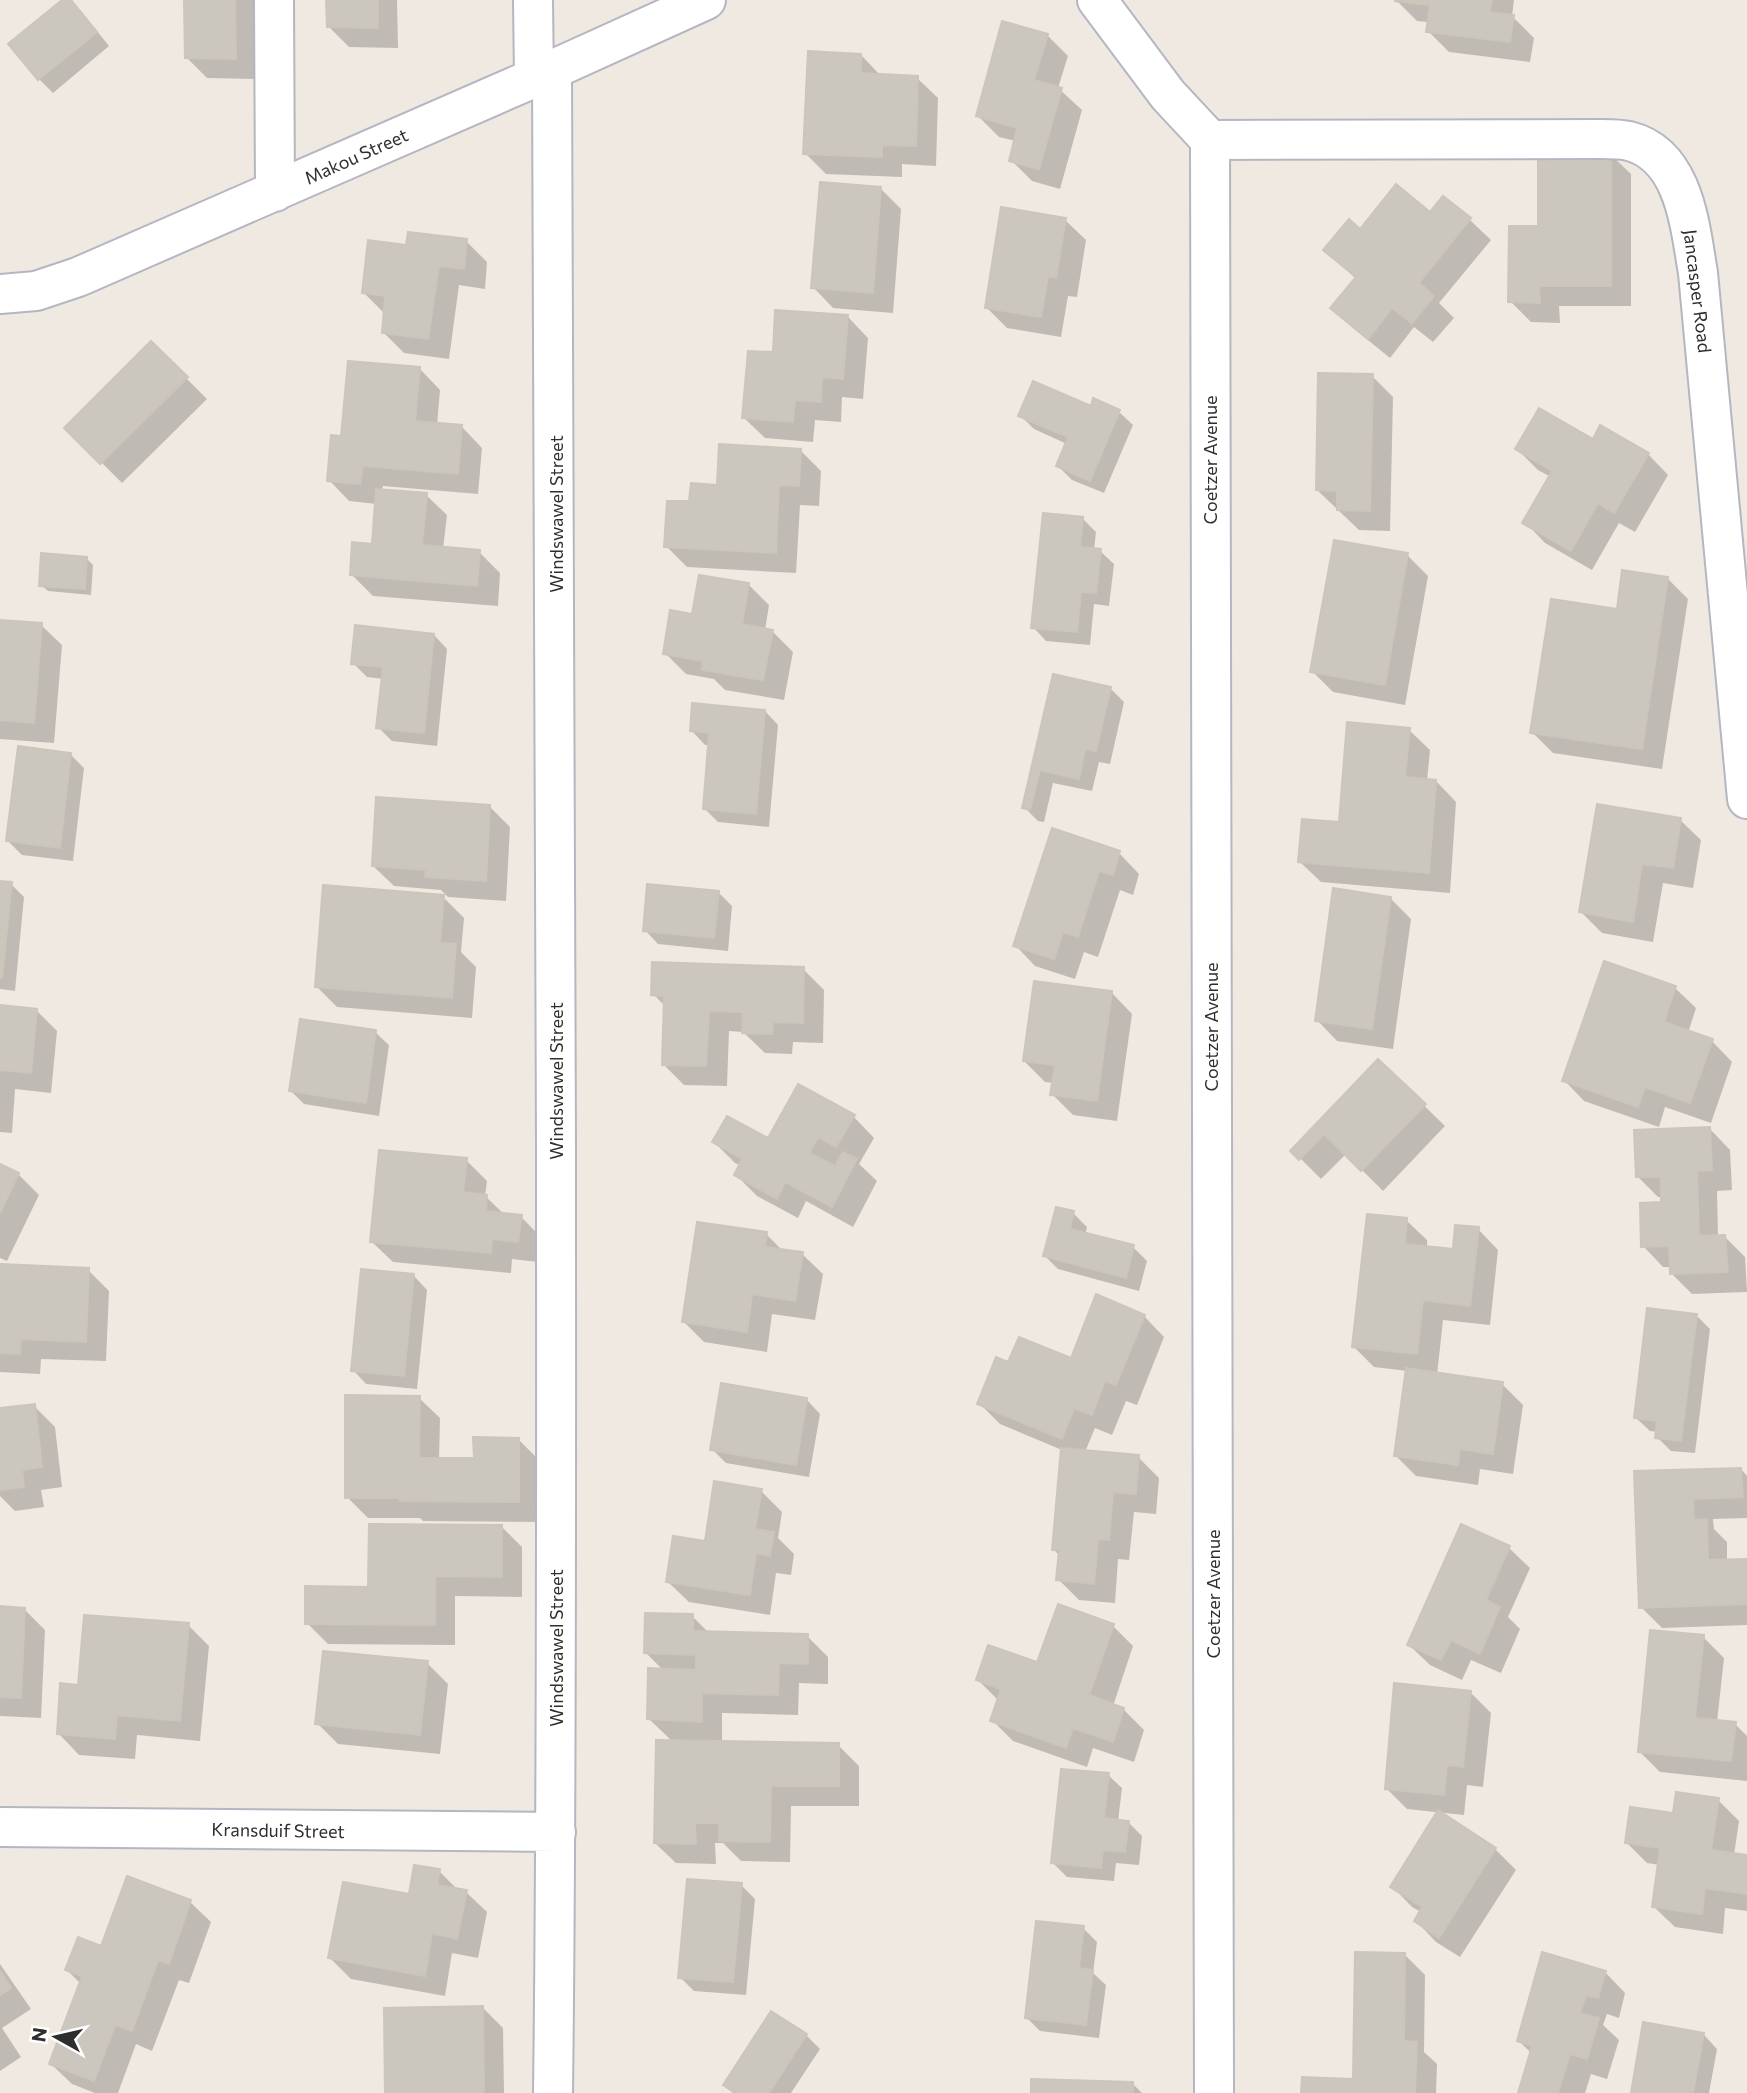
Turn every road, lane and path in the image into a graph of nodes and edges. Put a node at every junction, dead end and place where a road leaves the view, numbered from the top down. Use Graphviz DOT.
graph roads {
  1 [pos="274,0"];
  2 [pos="533,0"];
  3 [pos="706,0"];
  4 [pos="1097,0"];
  5 [pos="543,74"];
  6 [pos="1210,140"];
  7 [pos="275,192"];
  8 [pos="0,294"];
  9 [pos="1747,799"];
  10 [pos="0,1827"];
  11 [pos="556,1832"];
  12 [pos="554,2093"];
  13 [pos="1214,2093"];
  1 -- 7 [label="street"];
  2 -- 5 [label="street, Windswawel Street"];
  3 -- 5 [label="street, Makou Street"];
  4 -- 6 [label="street"];
  5 -- 7 [label="street, Makou Street"];
  5 -- 11 [label="street, Windswawel Street"];
  6 -- 9 [label="street, Jancasper Road"];
  6 -- 13 [label="street, Coetzer Avenue"];
  7 -- 8 [label="street, Makou Street"];
  10 -- 11 [label="street, Kransduif Street"];
  11 -- 12 [label="street, Windswawel Street"];
}
